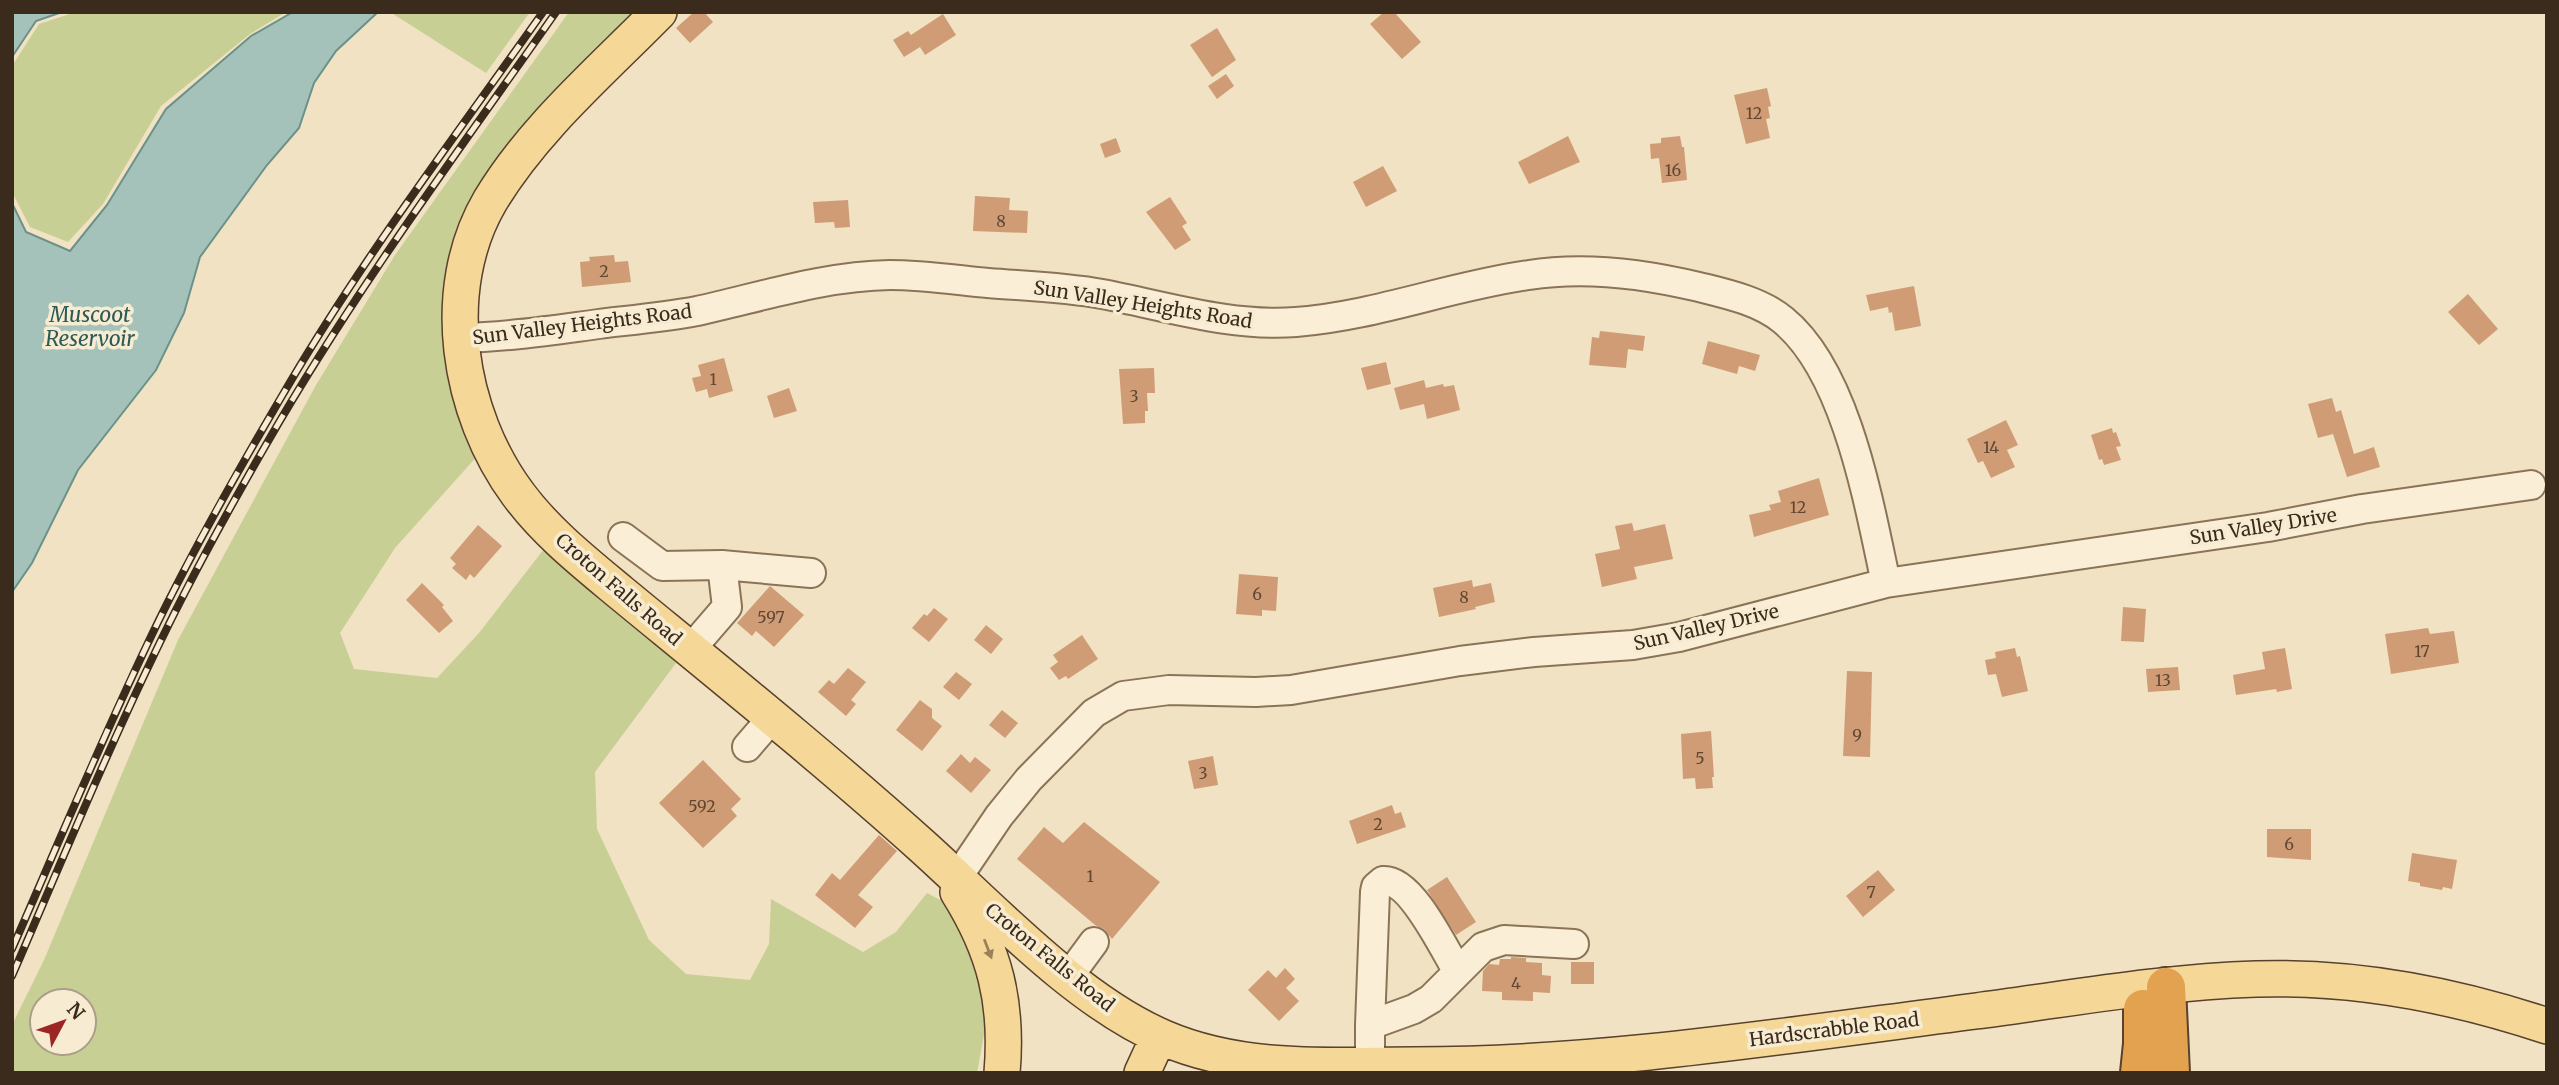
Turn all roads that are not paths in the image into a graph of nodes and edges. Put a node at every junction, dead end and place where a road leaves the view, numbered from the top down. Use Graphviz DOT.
graph roads {
  1 [pos="659,12"];
  2 [pos="461,338"];
  3 [pos="2532,485"];
  4 [pos="624,537"];
  5 [pos="722,565"];
  6 [pos="811,573"];
  7 [pos="1886,583"];
  8 [pos="690,650"];
  9 [pos="772,718"];
  10 [pos="747,747"];
  11 [pos="927,850"];
  12 [pos="957,878"];
  13 [pos="1094,942"];
  14 [pos="1574,944"];
  15 [pos="1458,972"];
  16 [pos="1069,976"];
  17 [pos="2154,988"];
  18 [pos="1370,1025"];
  19 [pos="2547,1026"];
  20 [pos="1159,1036"];
  21 [pos="1370,1065"];
  22 [pos="1242,1066"];
  23 [pos="1002,1073"];
  24 [pos="1142,1073"];
  25 [pos="2140,1073"];
  26 [pos="2170,1073"];
  1 -- 2 [label="main road, Croton Falls Road"];
  2 -- 7 [label="street, Sun Valley Heights Road"];
  2 -- 8 [label="main road, Croton Falls Road"];
  3 -- 7 [label="street, Sun Valley Drive"];
  4 -- 5 [label="street"];
  5 -- 6 [label="street"];
  5 -- 8 [label="street"];
  7 -- 12 [label="street, Sun Valley Drive"];
  8 -- 9 [label="main road, Croton Falls Road"];
  9 -- 10 [label="street"];
  9 -- 11 [label="main road, Croton Falls Road"];
  11 -- 12 [label="main road, Croton Falls Road"];
  11 -- 23 [label="main road, one-way"];
  12 -- 16 [label="main road, Croton Falls Road"];
  13 -- 16 [label="street"];
  14 -- 15 [label="street"];
  15 -- 18 [label="street"];
  15 -- 18 [label="street"];
  16 -- 20 [label="main road, Croton Falls Road"];
  17 -- 19 [label="main road, Hardscrabble Road"];
  17 -- 21 [label="main road, Hardscrabble Road"];
  17 -- 25 [label="highway"];
  17 -- 26 [label="highway"];
  18 -- 21 [label="street"];
  20 -- 22 [label="main road, Hardscrabble Road"];
  20 -- 24 [label="main road"];
  21 -- 22 [label="main road, Hardscrabble Road"];
}
